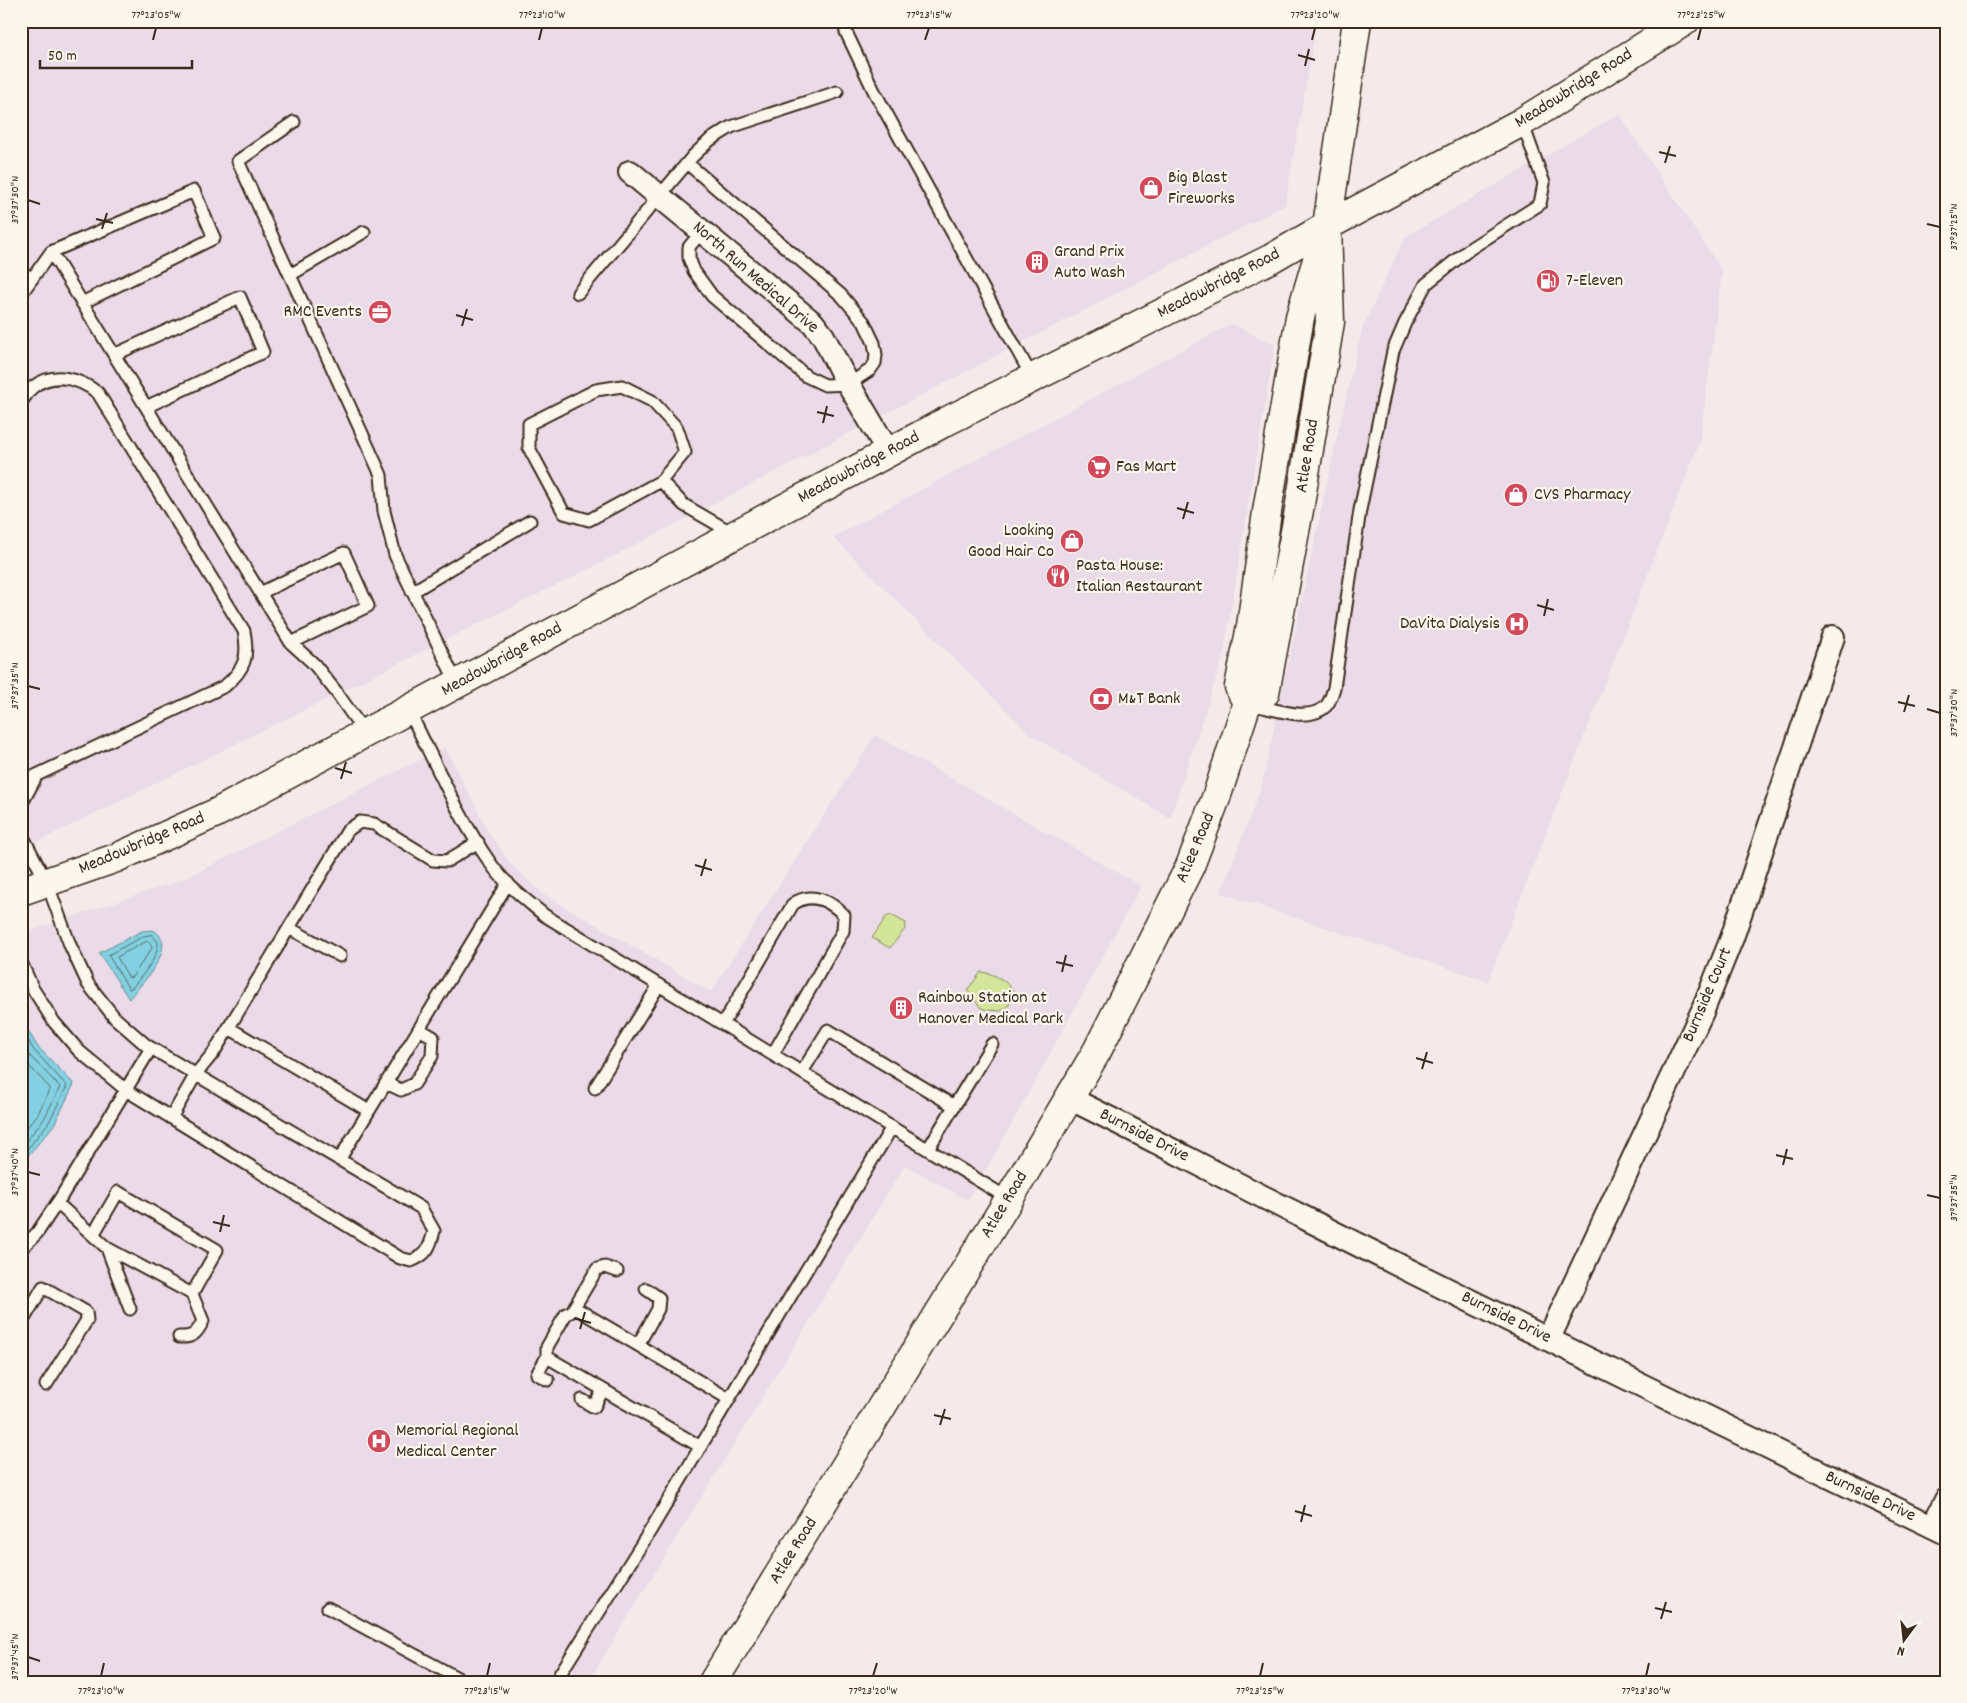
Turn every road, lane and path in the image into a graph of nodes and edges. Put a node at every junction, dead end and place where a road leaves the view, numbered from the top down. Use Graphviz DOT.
graph roads {
  1 [pos="844,21"];
  2 [pos="1356,21"];
  3 [pos="1685,21"];
  4 [pos="837,92"];
  5 [pos="294,122"];
  6 [pos="1522,122"];
  7 [pos="687,162"];
  8 [pos="630,172"];
  9 [pos="659,196"];
  10 [pos="1327,226"];
  11 [pos="702,231"];
  12 [pos="364,232"];
  13 [pos="51,252"];
  14 [pos="21,271"];
  15 [pos="290,275"];
  16 [pos="32,279"];
  17 [pos="578,293"];
  18 [pos="21,294"];
  19 [pos="82,303"];
  20 [pos="114,355"];
  21 [pos="1032,377"];
  22 [pos="849,384"];
  23 [pos="21,402"];
  24 [pos="146,407"];
  25 [pos="889,452"];
  26 [pos="662,481"];
  27 [pos="530,521"];
  28 [pos="736,534"];
  29 [pos="412,592"];
  30 [pos="260,593"];
  31 [pos="1833,637"];
  32 [pos="291,643"];
  33 [pos="456,684"];
  34 [pos="1247,704"];
  35 [pos="409,711"];
  36 [pos="365,733"];
  37 [pos="37,775"];
  38 [pos="21,782"];
  39 [pos="21,805"];
  40 [pos="21,833"];
  41 [pos="478,842"];
  42 [pos="47,883"];
  43 [pos="508,883"];
  44 [pos="21,892"];
  45 [pos="289,928"];
  46 [pos="340,956"];
  47 [pos="21,962"];
  48 [pos="658,985"];
  49 [pos="723,1024"];
  50 [pos="229,1028"];
  51 [pos="419,1029"];
  52 [pos="992,1044"];
  53 [pos="151,1048"];
  54 [pos="773,1054"];
  55 [pos="802,1072"];
  56 [pos="196,1074"];
  57 [pos="386,1083"];
  58 [pos="595,1088"];
  59 [pos="126,1090"];
  60 [pos="1069,1098"];
  61 [pos="954,1106"];
  62 [pos="369,1112"];
  63 [pos="171,1118"];
  64 [pos="892,1127"];
  65 [pos="928,1149"];
  66 [pos="340,1160"];
  67 [pos="1009,1199"];
  68 [pos="57,1203"];
  69 [pos="93,1235"];
  70 [pos="107,1248"];
  71 [pos="21,1249"];
  72 [pos="617,1271"];
  73 [pos="646,1289"];
  74 [pos="192,1294"];
  75 [pos="130,1309"];
  76 [pos="572,1311"];
  77 [pos="21,1324"];
  78 [pos="179,1337"];
  79 [pos="1549,1338"];
  80 [pos="638,1345"];
  81 [pos="548,1357"];
  82 [pos="548,1380"];
  83 [pos="46,1385"];
  84 [pos="603,1390"];
  85 [pos="729,1399"];
  86 [pos="582,1400"];
  87 [pos="700,1447"];
  88 [pos="1946,1500"];
  89 [pos="1940,1530"];
  90 [pos="328,1608"];
  91 [pos="465,1682"];
  92 [pos="555,1682"];
  93 [pos="713,1682"];
  1 -- 21 [label="lane"];
  2 -- 10 [label="main road, Atlee Road"];
  3 -- 6 [label="main road, Meadowbridge Road"];
  4 -- 7 [label="lane"];
  5 -- 15 [label="lane"];
  6 -- 10 [label="main road, Meadowbridge Road"];
  6 -- 34 [label="lane"];
  7 -- 9 [label="lane"];
  7 -- 22 [label="lane"];
  8 -- 9 [label="street, North Run Medical Drive"];
  9 -- 11 [label="street, North Run Medical Drive"];
  9 -- 17 [label="lane"];
  10 -- 21 [label="main road, Meadowbridge Road"];
  10 -- 34 [label="main road, Atlee Road"];
  11 -- 22 [label="street, North Run Medical Drive"];
  11 -- 22 [label="lane"];
  12 -- 15 [label="lane"];
  13 -- 16 [label="lane"];
  13 -- 19 [label="lane"];
  13 -- 19 [label="lane"];
  14 -- 16 [label="lane"];
  15 -- 29 [label="lane"];
  16 -- 18 [label="lane"];
  19 -- 20 [label="lane"];
  20 -- 24 [label="lane"];
  20 -- 24 [label="lane"];
  21 -- 25 [label="main road, Meadowbridge Road"];
  22 -- 25 [label="street, North Run Medical Drive"];
  23 -- 37 [label="lane"];
  24 -- 30 [label="lane"];
  25 -- 28 [label="main road, Meadowbridge Road"];
  26 -- 26 [label="lane"];
  26 -- 28 [label="lane"];
  27 -- 29 [label="lane"];
  28 -- 33 [label="main road, Meadowbridge Road"];
  29 -- 33 [label="lane"];
  30 -- 32 [label="lane"];
  30 -- 32 [label="lane"];
  31 -- 79 [label="street, Burnside Court"];
  32 -- 36 [label="lane"];
  33 -- 35 [label="main road, Meadowbridge Road"];
  34 -- 60 [label="main road, Atlee Road"];
  35 -- 36 [label="main road, Meadowbridge Road"];
  35 -- 41 [label="lane"];
  36 -- 42 [label="main road, Meadowbridge Road"];
  37 -- 38 [label="lane"];
  37 -- 39 [label="lane"];
  40 -- 42 [label="lane"];
  41 -- 43 [label="lane"];
  41 -- 45 [label="lane"];
  42 -- 44 [label="main road, Meadowbridge Road"];
  42 -- 53 [label="lane"];
  43 -- 48 [label="lane"];
  43 -- 51 [label="lane"];
  45 -- 46 [label="lane"];
  45 -- 50 [label="lane"];
  47 -- 59 [label="lane"];
  48 -- 49 [label="lane"];
  48 -- 58 [label="lane"];
  49 -- 54 [label="lane"];
  49 -- 54 [label="lane"];
  50 -- 56 [label="lane"];
  50 -- 62 [label="lane"];
  51 -- 57 [label="lane"];
  51 -- 57 [label="lane"];
  52 -- 61 [label="lane"];
  53 -- 56 [label="lane"];
  53 -- 59 [label="lane"];
  54 -- 55 [label="lane"];
  55 -- 61 [label="lane"];
  55 -- 64 [label="lane"];
  56 -- 63 [label="lane"];
  56 -- 66 [label="lane"];
  57 -- 62 [label="lane"];
  59 -- 63 [label="lane"];
  59 -- 68 [label="lane"];
  60 -- 67 [label="main road, Atlee Road"];
  60 -- 79 [label="street, Burnside Drive"];
  61 -- 65 [label="lane"];
  62 -- 66 [label="lane"];
  63 -- 66 [label="lane"];
  64 -- 65 [label="lane"];
  64 -- 85 [label="lane"];
  65 -- 67 [label="lane"];
  67 -- 93 [label="main road, Atlee Road"];
  68 -- 69 [label="lane"];
  68 -- 71 [label="lane"];
  69 -- 70 [label="lane"];
  69 -- 74 [label="lane"];
  70 -- 74 [label="lane"];
  70 -- 75 [label="lane"];
  72 -- 76 [label="lane"];
  73 -- 80 [label="lane"];
  74 -- 78 [label="lane"];
  76 -- 80 [label="lane"];
  76 -- 81 [label="lane"];
  77 -- 83 [label="lane"];
  79 -- 89 [label="street, Burnside Drive"];
  80 -- 85 [label="lane"];
  81 -- 82 [label="lane"];
  81 -- 84 [label="lane"];
  84 -- 86 [label="lane"];
  84 -- 87 [label="lane"];
  85 -- 87 [label="lane"];
  87 -- 92 [label="lane"];
  88 -- 89 [label="street"];
  90 -- 91 [label="lane"];
}
